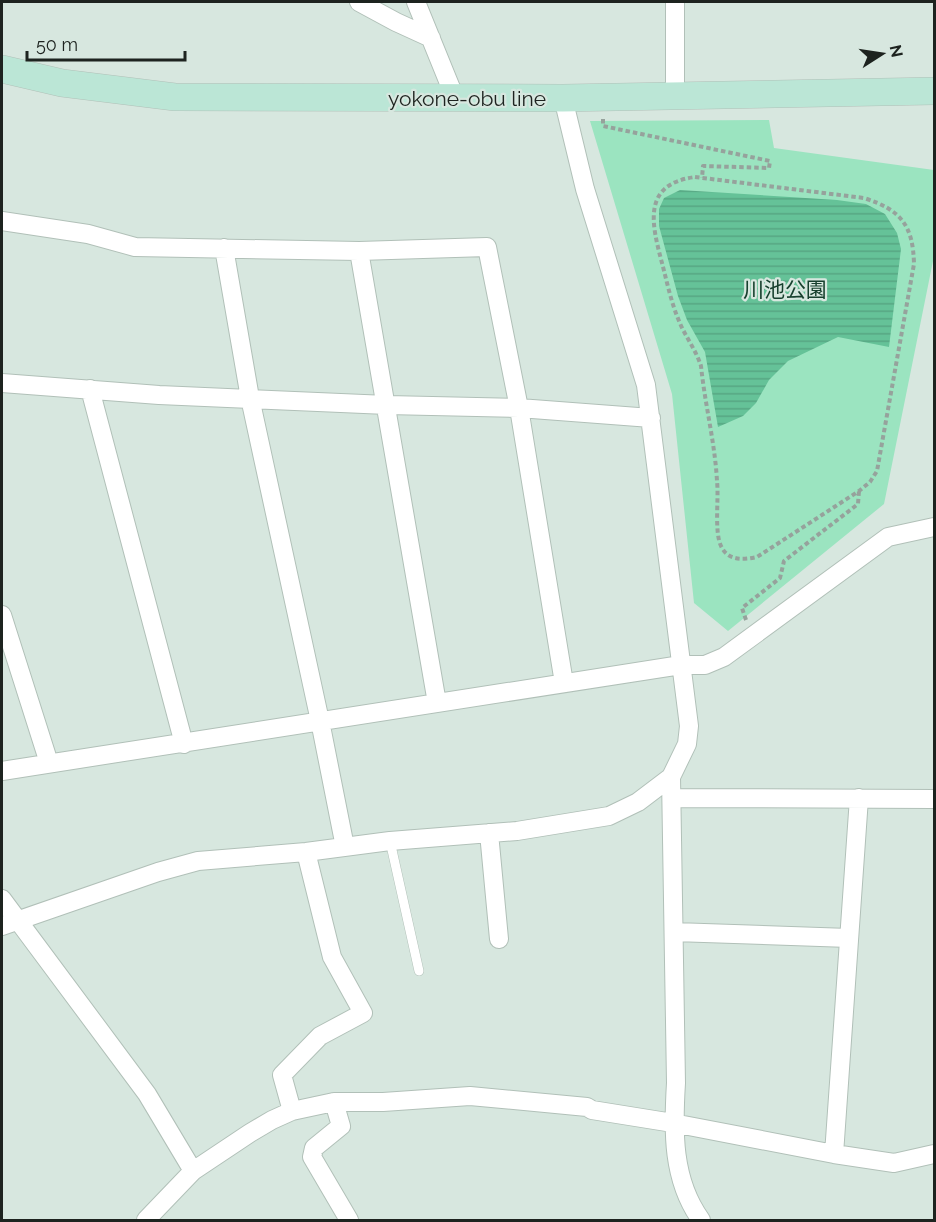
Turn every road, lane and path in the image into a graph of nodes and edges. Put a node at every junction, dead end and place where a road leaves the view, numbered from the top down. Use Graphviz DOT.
graph roads {
  1 [pos="359,2"];
  2 [pos="416,2"];
  3 [pos="675,2"];
  4 [pos="431,38"];
  5 [pos="2,69"];
  6 [pos="934,91"];
  7 [pos="675,96"];
  8 [pos="604,97"];
  9 [pos="455,98"];
  10 [pos="563,98"];
  11 [pos="702,178"];
  12 [pos="2,221"];
  13 [pos="224,248"];
  14 [pos="359,251"];
  15 [pos="2,383"];
  16 [pos="90,389"];
  17 [pos="250,398"];
  18 [pos="387,405"];
  19 [pos="519,408"];
  20 [pos="651,418"];
  21 [pos="859,491"];
  22 [pos="934,527"];
  23 [pos="2,615"];
  24 [pos="752,637"];
  25 [pos="681,665"];
  26 [pos="564,683"];
  27 [pos="437,703"];
  28 [pos="320,721"];
  29 [pos="184,744"];
  30 [pos="49,763"];
  31 [pos="2,771"];
  32 [pos="671,777"];
  33 [pos="672,798"];
  34 [pos="859,798"];
  35 [pos="934,799"];
  36 [pos="489,833"];
  37 [pos="390,841"];
  38 [pos="345,847"];
  39 [pos="306,852"];
  40 [pos="2,899"];
  41 [pos="9,923"];
  42 [pos="674,932"];
  43 [pos="849,938"];
  44 [pos="499,939"];
  45 [pos="419,971"];
  46 [pos="334,1102"];
  47 [pos="292,1111"];
  48 [pos="673,1123"];
  49 [pos="834,1154"];
  50 [pos="934,1154"];
  51 [pos="194,1171"];
  52 [pos="146,1221"];
  53 [pos="349,1221"];
  54 [pos="701,1221"];
  1 -- 4 [label="street"];
  2 -- 4 [label="street"];
  3 -- 7 [label="street"];
  4 -- 9 [label="street"];
  5 -- 9 [label="main road, yokone-obu line"];
  6 -- 7 [label="main road, yokone-obu line"];
  7 -- 8 [label="main road, yokone-obu line"];
  8 -- 10 [label="main road, yokone-obu line"];
  8 -- 11 [label="path"];
  9 -- 10 [label="main road, yokone-obu line"];
  10 -- 20 [label="street"];
  11 -- 21 [label="path"];
  11 -- 21 [label="path"];
  12 -- 13 [label="street"];
  13 -- 14 [label="street"];
  13 -- 17 [label="street"];
  14 -- 18 [label="street"];
  14 -- 19 [label="street"];
  15 -- 16 [label="street"];
  16 -- 17 [label="street"];
  16 -- 29 [label="street"];
  17 -- 18 [label="street"];
  17 -- 28 [label="street"];
  18 -- 19 [label="street"];
  18 -- 27 [label="street"];
  19 -- 20 [label="street"];
  19 -- 26 [label="street"];
  20 -- 25 [label="street"];
  21 -- 24 [label="path"];
  22 -- 24 [label="street"];
  23 -- 30 [label="street"];
  24 -- 25 [label="street"];
  25 -- 26 [label="street"];
  25 -- 32 [label="street"];
  26 -- 27 [label="street"];
  27 -- 28 [label="street"];
  28 -- 29 [label="street"];
  28 -- 38 [label="street"];
  29 -- 30 [label="street"];
  30 -- 31 [label="street"];
  32 -- 33 [label="street"];
  32 -- 36 [label="street"];
  33 -- 34 [label="street"];
  33 -- 42 [label="street"];
  34 -- 35 [label="street"];
  34 -- 43 [label="street"];
  36 -- 37 [label="street"];
  36 -- 44 [label="street"];
  37 -- 38 [label="street"];
  37 -- 45 [label="lane"];
  38 -- 39 [label="street"];
  39 -- 41 [label="street"];
  39 -- 47 [label="street"];
  40 -- 41 [label="street"];
  41 -- 51 [label="street"];
  42 -- 43 [label="street"];
  42 -- 48 [label="street"];
  43 -- 49 [label="street"];
  46 -- 47 [label="street"];
  46 -- 48 [label="street"];
  46 -- 53 [label="street"];
  47 -- 51 [label="street"];
  48 -- 49 [label="street"];
  48 -- 54 [label="street"];
  49 -- 50 [label="street"];
  51 -- 52 [label="street"];
}
